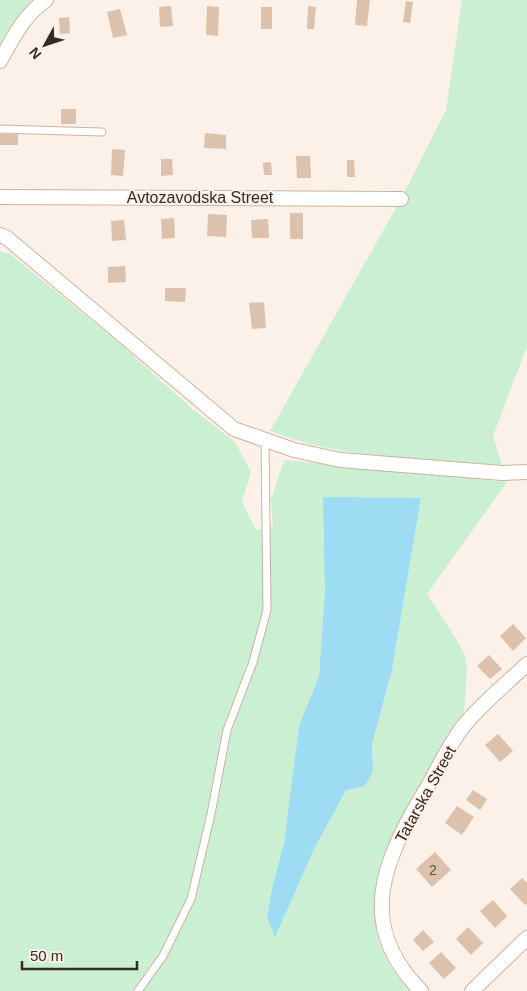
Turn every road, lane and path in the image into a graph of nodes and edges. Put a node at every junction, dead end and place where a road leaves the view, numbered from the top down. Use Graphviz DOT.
graph roads {
  1 [pos="46,0"];
  2 [pos="0,61"];
  3 [pos="0,129"];
  4 [pos="102,132"];
  5 [pos="0,197"];
  6 [pos="401,199"];
  7 [pos="0,235"];
  8 [pos="265,440"];
  9 [pos="527,472"];
  10 [pos="527,664"];
  11 [pos="527,938"];
  12 [pos="138,991"];
  13 [pos="421,991"];
  14 [pos="472,991"];
  1 -- 2 [label="street"];
  3 -- 4 [label="lane"];
  5 -- 6 [label="street, Avtozavodska Street"];
  7 -- 8 [label="street"];
  8 -- 9 [label="street"];
  8 -- 12 [label="lane"];
  10 -- 13 [label="street, Tatarska Street"];
  11 -- 14 [label="street"];
}
